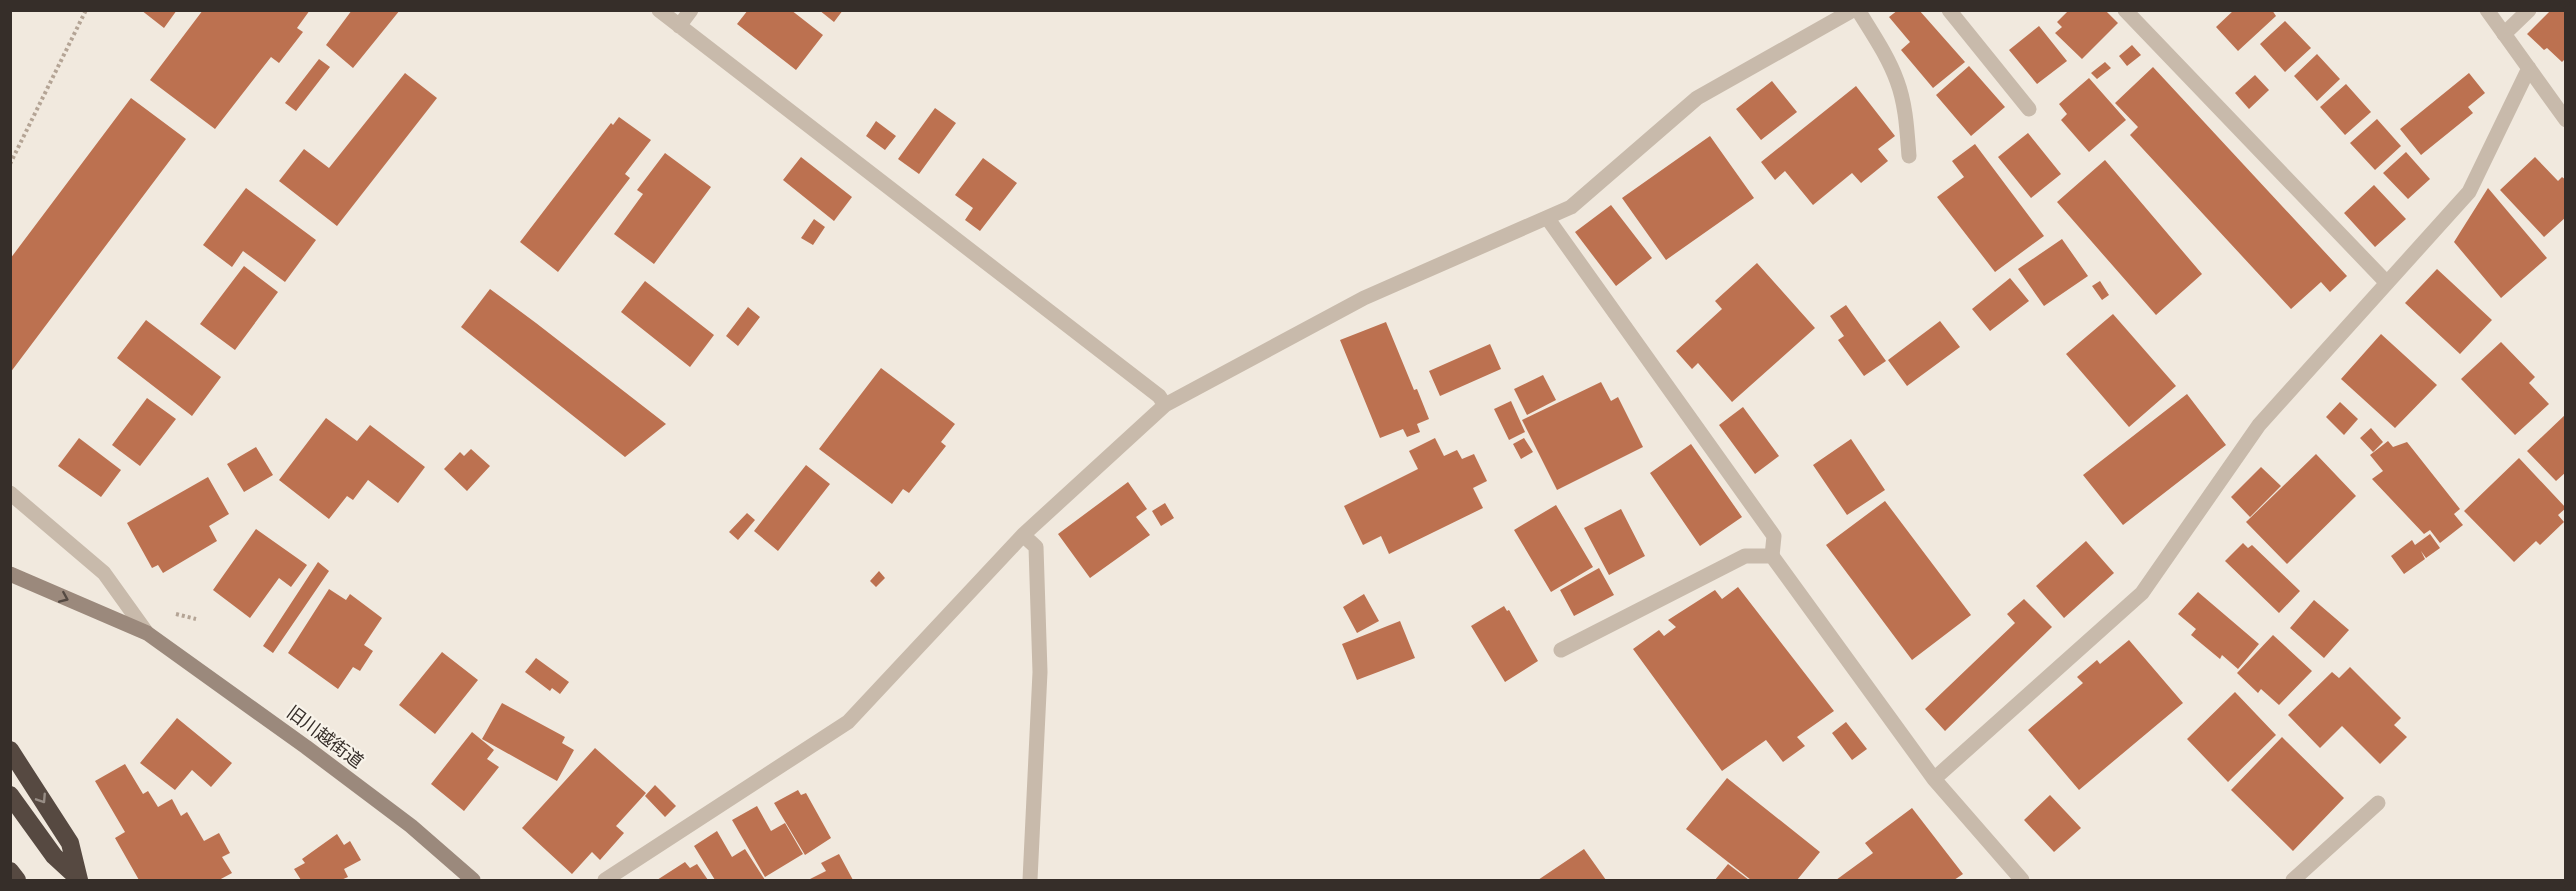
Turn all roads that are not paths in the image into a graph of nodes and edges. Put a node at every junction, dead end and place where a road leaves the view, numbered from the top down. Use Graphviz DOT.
graph roads {
  1 [pos="659,10"];
  2 [pos="691,10"];
  3 [pos="1853,10"];
  4 [pos="1858,10"];
  5 [pos="1949,10"];
  6 [pos="2125,10"];
  7 [pos="2487,10"];
  8 [pos="2529,10"];
  9 [pos="679,26"];
  10 [pos="2504,34"];
  11 [pos="2529,68"];
  12 [pos="2029,110"];
  13 [pos="2565,120"];
  14 [pos="1909,156"];
  15 [pos="1548,219"];
  16 [pos="2387,283"];
  17 [pos="1165,405"];
  18 [pos="10,493"];
  19 [pos="1023,535"];
  20 [pos="1772,556"];
  21 [pos="10,574"];
  22 [pos="147,633"];
  23 [pos="1561,650"];
  24 [pos="10,750"];
  25 [pos="1934,779"];
  26 [pos="10,795"];
  27 [pos="2378,803"];
  28 [pos="10,871"];
  29 [pos="17,880"];
  30 [pos="79,880"];
  31 [pos="473,880"];
  32 [pos="605,880"];
  33 [pos="1030,880"];
  34 [pos="2022,880"];
  35 [pos="2292,880"];
  1 -- 9 [label="street"];
  2 -- 9 [label="street"];
  3 -- 15 [label="street"];
  4 -- 14 [label="street"];
  5 -- 12 [label="street"];
  6 -- 16 [label="street"];
  7 -- 10 [label="street"];
  8 -- 10 [label="street"];
  9 -- 17 [label="street"];
  10 -- 11 [label="street"];
  11 -- 13 [label="street"];
  11 -- 16 [label="street"];
  15 -- 17 [label="street"];
  15 -- 20 [label="street"];
  16 -- 25 [label="street"];
  17 -- 19 [label="street"];
  18 -- 22 [label="street"];
  19 -- 32 [label="street"];
  19 -- 33 [label="street"];
  20 -- 23 [label="street"];
  20 -- 25 [label="street"];
  21 -- 22 [label="main road, 旧川越街道, one-way"];
  22 -- 31 [label="main road, 旧川越街道"];
  24 -- 30 [label="highway, one-way"];
  25 -- 34 [label="street"];
  26 -- 30 [label="highway"];
  27 -- 35 [label="street"];
  28 -- 29 [label="highway"];
}
